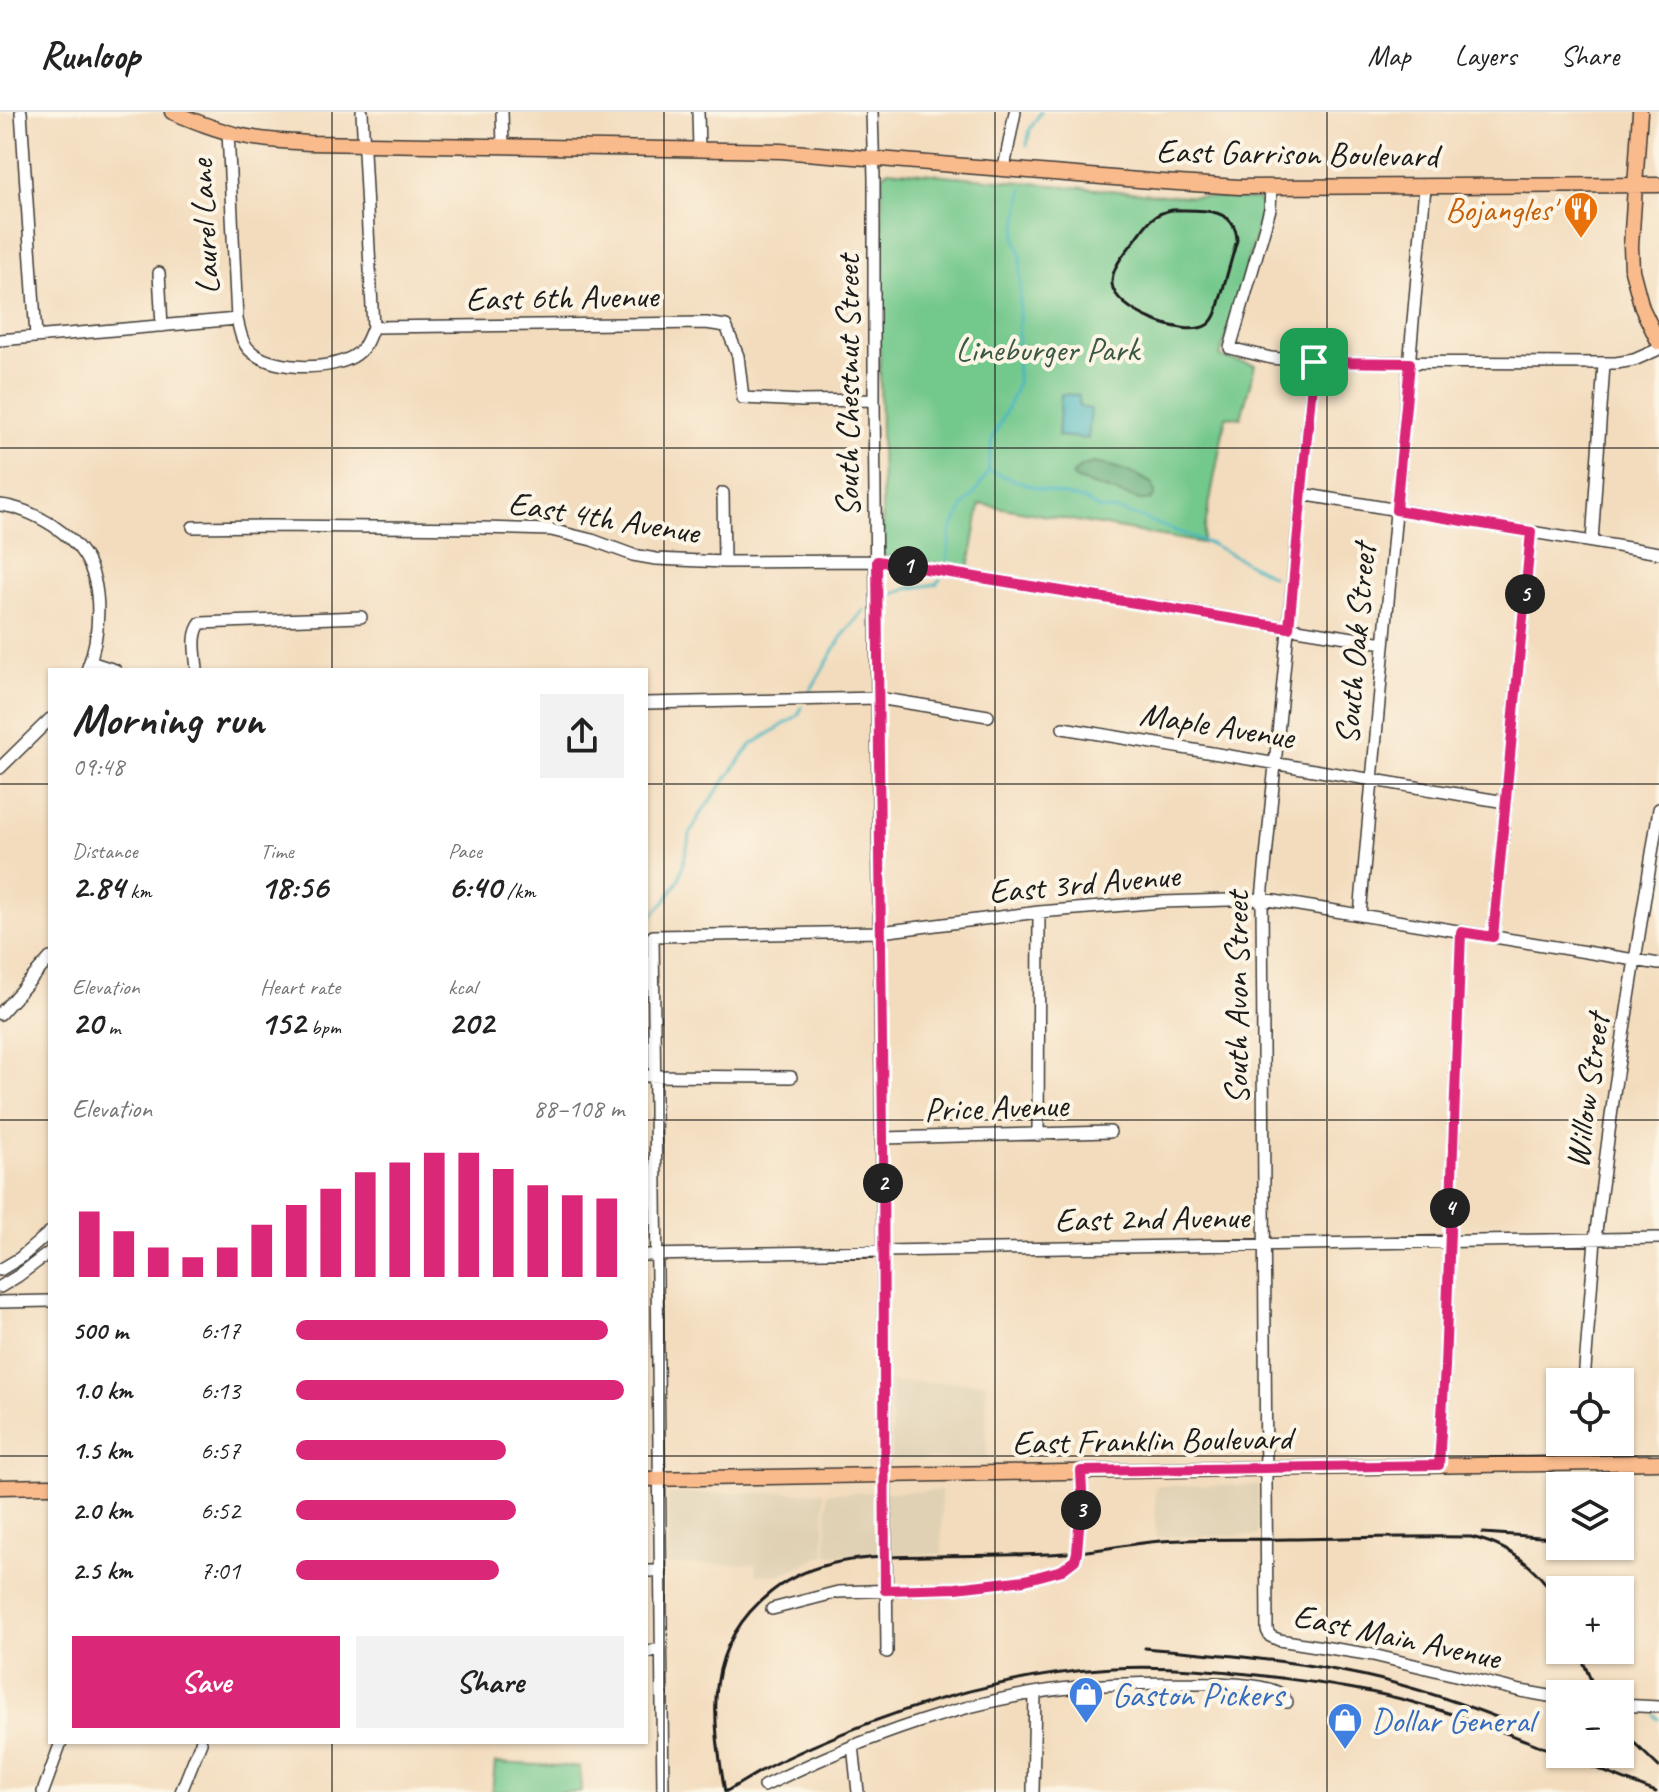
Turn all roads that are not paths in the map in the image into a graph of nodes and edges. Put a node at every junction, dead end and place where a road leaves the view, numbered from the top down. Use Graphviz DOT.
graph roads {
  1 [pos="21,112"];
  2 [pos="173,112"];
  3 [pos="362,112"];
  4 [pos="502,112"];
  5 [pos="698,112"];
  6 [pos="872,112"];
  7 [pos="1015,112"];
  8 [pos="1640,112"];
  9 [pos="228,132"];
  10 [pos="364,144"];
  11 [pos="503,147"];
  12 [pos="699,150"];
  13 [pos="872,157"];
  14 [pos="1004,168"];
  15 [pos="1634,185"];
  16 [pos="1659,185"];
  17 [pos="1271,187"];
  18 [pos="1425,187"];
  19 [pos="159,273"];
  20 [pos="237,319"];
  21 [pos="162,326"];
  22 [pos="373,327"];
  23 [pos="36,336"];
  24 [pos="0,340"];
  25 [pos="1659,343"];
  26 [pos="1659,349"];
  27 [pos="1314,362"];
  28 [pos="1410,363"];
  29 [pos="1604,364"];
  30 [pos="874,400"];
  31 [pos="723,493"];
  32 [pos="1301,494"];
  33 [pos="0,505"];
  34 [pos="1396,510"];
  35 [pos="193,527"];
  36 [pos="1531,532"];
  37 [pos="1592,542"];
  38 [pos="1659,553"];
  39 [pos="877,561"];
  40 [pos="724,562"];
  41 [pos="361,617"];
  42 [pos="1289,628"];
  43 [pos="1384,643"];
  44 [pos="88,666"];
  45 [pos="197,668"];
  46 [pos="878,698"];
  47 [pos="648,703"];
  48 [pos="988,716"];
  49 [pos="48,721"];
  50 [pos="1063,728"];
  51 [pos="1276,763"];
  52 [pos="0,768"];
  53 [pos="1371,779"];
  54 [pos="1505,802"];
  55 [pos="1659,809"];
  56 [pos="1262,899"];
  57 [pos="1039,912"];
  58 [pos="1360,915"];
  59 [pos="881,932"];
  60 [pos="1461,932"];
  61 [pos="1493,937"];
  62 [pos="48,960"];
  63 [pos="1634,960"];
  64 [pos="1659,964"];
  65 [pos="0,1014"];
  66 [pos="650,1076"];
  67 [pos="791,1077"];
  68 [pos="1110,1132"];
  69 [pos="1038,1135"];
  70 [pos="883,1138"];
  71 [pos="48,1234"];
  72 [pos="1659,1238"];
  73 [pos="1595,1239"];
  74 [pos="1449,1242"];
  75 [pos="1265,1244"];
  76 [pos="883,1251"];
  77 [pos="48,1254"];
  78 [pos="651,1255"];
  79 [pos="0,1270"];
  80 [pos="0,1287"];
  81 [pos="48,1301"];
  82 [pos="0,1302"];
  83 [pos="1585,1368"];
  84 [pos="1578,1456"];
  85 [pos="1659,1462"];
  86 [pos="1577,1463"];
  87 [pos="1439,1465"];
  88 [pos="1266,1468"];
  89 [pos="1081,1471"];
  90 [pos="884,1475"];
  91 [pos="653,1479"];
  92 [pos="48,1486"];
  93 [pos="0,1487"];
  94 [pos="648,1571"];
  95 [pos="661,1571"];
  96 [pos="885,1590"];
  97 [pos="772,1609"];
  98 [pos="1270,1636"];
  99 [pos="661,1648"];
  100 [pos="648,1652"];
  101 [pos="887,1652"];
  102 [pos="1035,1693"];
  103 [pos="1546,1695"];
  104 [pos="1287,1702"];
  105 [pos="1634,1706"];
  106 [pos="1659,1707"];
  107 [pos="60,1744"];
  108 [pos="200,1744"];
  109 [pos="853,1745"];
  110 [pos="764,1786"];
  111 [pos="43,1792"];
  112 [pos="181,1792"];
  113 [pos="663,1792"];
  114 [pos="858,1792"];
  115 [pos="1033,1792"];
  1 -- 23 [label="street"];
  2 -- 9 [label="main road, East Garrison Boulevard"];
  3 -- 10 [label="street"];
  4 -- 11 [label="street"];
  5 -- 12 [label="street"];
  6 -- 13 [label="street, South Chestnut Street"];
  7 -- 14 [label="street"];
  8 -- 15 [label="main road"];
  9 -- 10 [label="main road, East Garrison Boulevard"];
  9 -- 20 [label="street, Laurel Lane"];
  10 -- 11 [label="main road, East Garrison Boulevard"];
  10 -- 22 [label="street"];
  11 -- 12 [label="main road, East Garrison Boulevard"];
  12 -- 13 [label="main road, East Garrison Boulevard"];
  13 -- 14 [label="main road, East Garrison Boulevard"];
  13 -- 30 [label="street, South Chestnut Street"];
  14 -- 17 [label="main road, East Garrison Boulevard"];
  15 -- 16 [label="main road, East Garrison Boulevard"];
  15 -- 18 [label="main road, East Garrison Boulevard"];
  15 -- 25 [label="main road"];
  17 -- 18 [label="main road, East Garrison Boulevard"];
  17 -- 27 [label="street"];
  18 -- 28 [label="street, South Oak Street"];
  19 -- 21 [label="street"];
  20 -- 21 [label="street"];
  20 -- 22 [label="street"];
  21 -- 23 [label="street"];
  22 -- 30 [label="street, East 6th Avenue"];
  23 -- 24 [label="street"];
  26 -- 29 [label="street"];
  27 -- 28 [label="street"];
  27 -- 32 [label="street, South Avon Street"];
  28 -- 29 [label="street"];
  28 -- 34 [label="street, South Oak Street"];
  29 -- 37 [label="street"];
  30 -- 39 [label="street, South Chestnut Street"];
  31 -- 40 [label="street"];
  32 -- 34 [label="street"];
  32 -- 42 [label="street, South Avon Street"];
  33 -- 44 [label="street"];
  34 -- 36 [label="street"];
  34 -- 43 [label="street, South Oak Street"];
  35 -- 40 [label="street, East 4th Avenue"];
  36 -- 37 [label="street"];
  36 -- 54 [label="street"];
  37 -- 38 [label="street"];
  39 -- 40 [label="street, East 4th Avenue"];
  39 -- 42 [label="street, East 4th Avenue"];
  39 -- 46 [label="street, South Chestnut Street"];
  41 -- 45 [label="street"];
  42 -- 43 [label="street, East 4th Avenue"];
  42 -- 51 [label="street, South Avon Street"];
  43 -- 53 [label="street, South Oak Street"];
  46 -- 47 [label="street"];
  46 -- 48 [label="street"];
  46 -- 59 [label="street, South Chestnut Street"];
  49 -- 52 [label="street"];
  50 -- 51 [label="street, Maple Avenue"];
  51 -- 53 [label="street, Maple Avenue"];
  51 -- 56 [label="street, South Avon Street"];
  53 -- 54 [label="street, Maple Avenue"];
  53 -- 58 [label="street, South Oak Street"];
  54 -- 61 [label="street"];
  55 -- 63 [label="street, Willow Street"];
  56 -- 57 [label="street, East 3rd Avenue"];
  56 -- 58 [label="street, East 3rd Avenue"];
  56 -- 75 [label="street, South Avon Street"];
  57 -- 59 [label="street, East 3rd Avenue"];
  57 -- 69 [label="street"];
  58 -- 60 [label="street, East 3rd Avenue"];
  59 -- 66 [label="street, East 3rd Avenue"];
  59 -- 70 [label="street, South Chestnut Street"];
  60 -- 61 [label="street, East 3rd Avenue"];
  60 -- 74 [label="street"];
  61 -- 63 [label="street, East 3rd Avenue"];
  62 -- 65 [label="street"];
  63 -- 64 [label="street, East 3rd Avenue"];
  63 -- 73 [label="street, Willow Street"];
  66 -- 67 [label="street"];
  66 -- 78 [label="street"];
  68 -- 69 [label="street, Price Avenue"];
  69 -- 70 [label="street, Price Avenue"];
  70 -- 76 [label="street, South Chestnut Street"];
  71 -- 79 [label="street"];
  72 -- 73 [label="street, East 2nd Avenue"];
  73 -- 74 [label="street, East 2nd Avenue"];
  73 -- 83 [label="street, Willow Street"];
  74 -- 75 [label="street, East 2nd Avenue"];
  74 -- 87 [label="street"];
  75 -- 76 [label="street, East 2nd Avenue"];
  75 -- 88 [label="street, South Avon Street"];
  76 -- 78 [label="street, East 2nd Avenue"];
  76 -- 90 [label="street, South Chestnut Street"];
  77 -- 80 [label="street"];
  78 -- 91 [label="street"];
  81 -- 82 [label="street"];
  84 -- 86 [label="street"];
  85 -- 86 [label="main road, East Franklin Boulevard"];
  86 -- 87 [label="main road, East Franklin Boulevard"];
  87 -- 88 [label="main road, East Franklin Boulevard"];
  88 -- 89 [label="main road, East Franklin Boulevard"];
  88 -- 98 [label="street, South Avon Street"];
  89 -- 90 [label="main road, East Franklin Boulevard"];
  89 -- 96 [label="street"];
  90 -- 91 [label="main road, East Franklin Boulevard"];
  90 -- 96 [label="street, South Chestnut Street"];
  91 -- 95 [label="street"];
  92 -- 93 [label="main road"];
  94 -- 95 [label="street"];
  95 -- 99 [label="street"];
  96 -- 97 [label="street"];
  96 -- 101 [label="street, South Chestnut Street"];
  98 -- 103 [label="street, East Main Avenue"];
  99 -- 100 [label="street"];
  99 -- 113 [label="street"];
  102 -- 104 [label="street"];
  102 -- 109 [label="street"];
  102 -- 115 [label="street"];
  105 -- 106 [label="street"];
  107 -- 111 [label="street"];
  108 -- 112 [label="street"];
  109 -- 110 [label="street"];
  109 -- 114 [label="street"];
}
